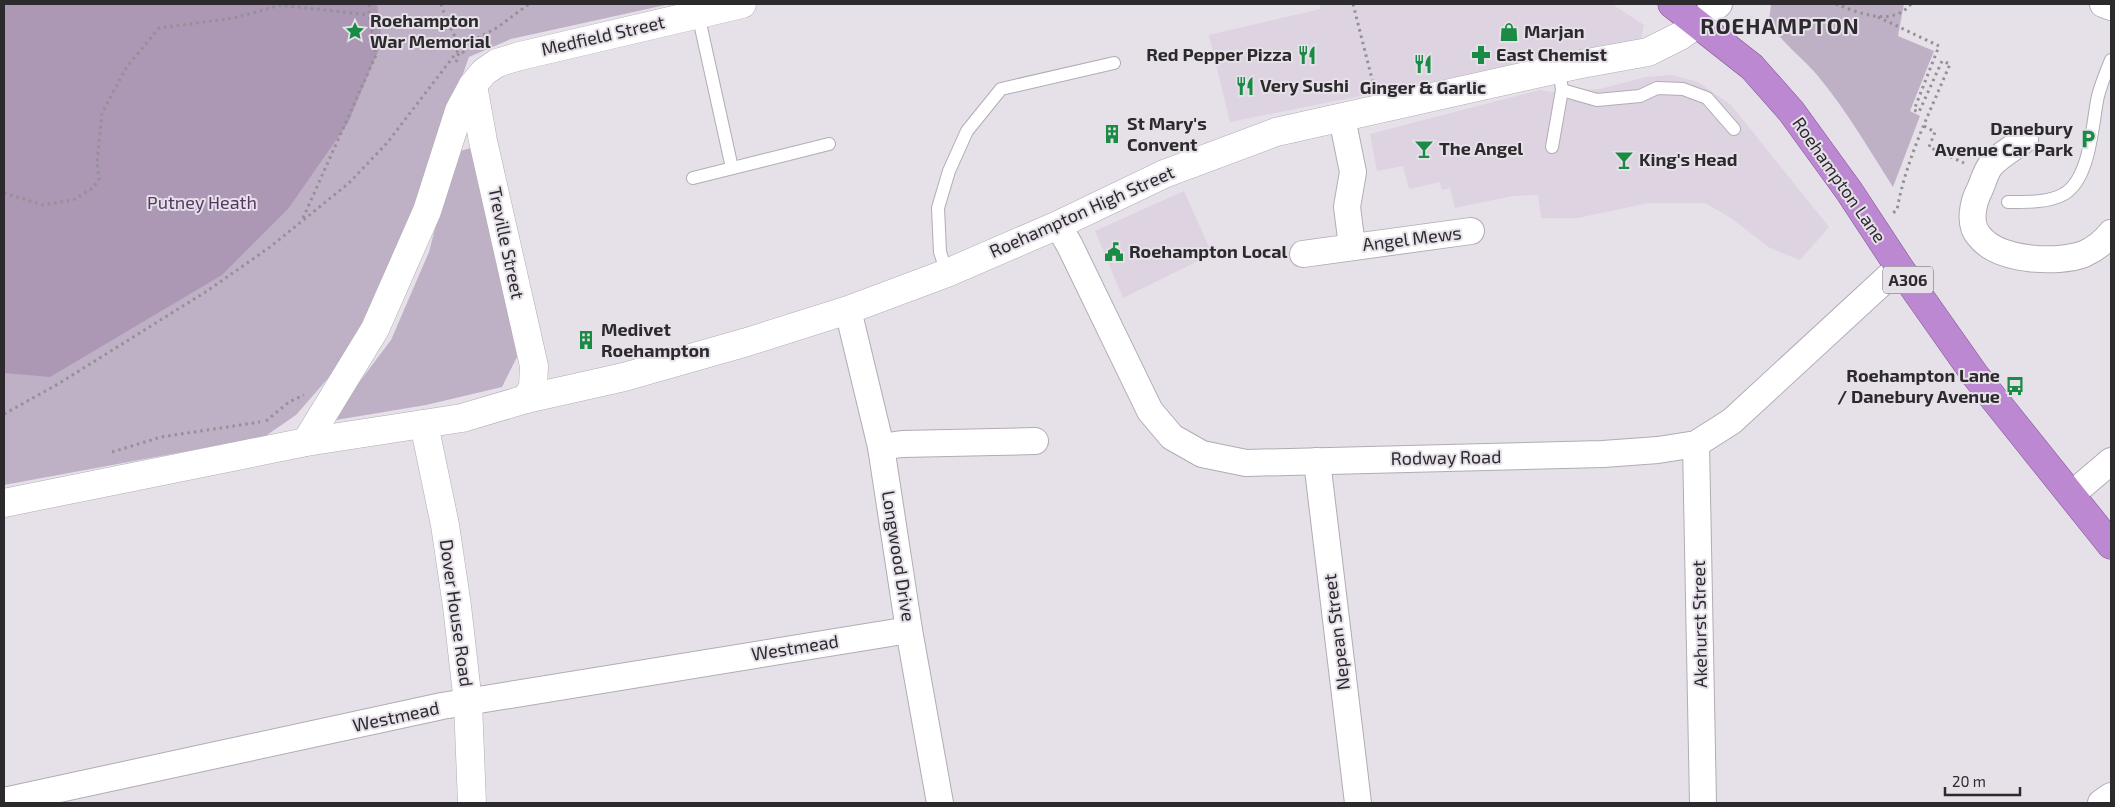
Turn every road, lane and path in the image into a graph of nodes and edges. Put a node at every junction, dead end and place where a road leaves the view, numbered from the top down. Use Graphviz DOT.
graph roads {
  1 [pos="369,4"];
  2 [pos="441,4"];
  3 [pos="529,4"];
  4 [pos="742,4"];
  5 [pos="1353,4"];
  6 [pos="1672,4"];
  7 [pos="1719,4"];
  8 [pos="1836,4"];
  9 [pos="1911,4"];
  10 [pos="2104,4"];
  11 [pos="2111,7"];
  12 [pos="698,14"];
  13 [pos="369,15"];
  14 [pos="1878,17"];
  15 [pos="1698,23"];
  16 [pos="460,48"];
  17 [pos="2111,60"];
  18 [pos="1114,63"];
  19 [pos="456,64"];
  20 [pos="1560,79"];
  21 [pos="473,85"];
  22 [pos="1374,90"];
  23 [pos="2099,93"];
  24 [pos="2111,98"];
  25 [pos="1342,118"];
  26 [pos="1924,126"];
  27 [pos="1734,129"];
  28 [pos="2025,139"];
  29 [pos="829,144"];
  30 [pos="1552,147"];
  31 [pos="732,168"];
  32 [pos="1987,174"];
  33 [pos="693,178"];
  34 [pos="4,192"];
  35 [pos="2008,202"];
  36 [pos="1898,210"];
  37 [pos="303,219"];
  38 [pos="1058,226"];
  39 [pos="1471,231"];
  40 [pos="2111,233"];
  41 [pos="1352,246"];
  42 [pos="1303,254"];
  43 [pos="1898,267"];
  44 [pos="947,273"];
  45 [pos="848,310"];
  46 [pos="308,393"];
  47 [pos="526,399"];
  48 [pos="4,414"];
  49 [pos="424,424"];
  50 [pos="1035,440"];
  51 [pos="306,442"];
  52 [pos="1696,444"];
  53 [pos="881,448"];
  54 [pos="107,454"];
  55 [pos="1317,461"];
  56 [pos="2111,461"];
  57 [pos="2071,495"];
  58 [pos="4,503"];
  59 [pos="2111,546"];
  60 [pos="909,630"];
  61 [pos="468,703"];
  62 [pos="2111,796"];
  63 [pos="4,801"];
  64 [pos="472,803"];
  65 [pos="940,803"];
  66 [pos="1358,803"];
  67 [pos="1703,803"];
  68 [pos="2101,803"];
  1 -- 13 [label="path"];
  2 -- 16 [label="path"];
  3 -- 16 [label="path"];
  4 -- 12 [label="street, Medfield Street"];
  5 -- 22 [label="path"];
  6 -- 15 [label="highway, Roehampton Lane / A306"];
  7 -- 15 [label="street"];
  8 -- 14 [label="path"];
  9 -- 14 [label="path"];
  10 -- 11 [label="street"];
  12 -- 21 [label="street, Medfield Street"];
  12 -- 31 [label="lane"];
  13 -- 34 [label="path"];
  13 -- 37 [label="path"];
  14 -- 26 [label="path"];
  15 -- 20 [label="street, Roehampton High Street"];
  15 -- 43 [label="highway, Roehampton Lane / A306"];
  16 -- 19 [label="path"];
  16 -- 21 [label="path"];
  16 -- 37 [label="path"];
  17 -- 23 [label="lane"];
  18 -- 44 [label="lane"];
  20 -- 25 [label="street, Roehampton High Street"];
  20 -- 27 [label="lane"];
  20 -- 30 [label="lane"];
  21 -- 47 [label="street, Treville Street"];
  21 -- 51 [label="street, Medfield Street"];
  23 -- 24 [label="lane"];
  23 -- 35 [label="lane"];
  25 -- 38 [label="street, Roehampton High Street"];
  25 -- 41 [label="street, Angel Mews"];
  26 -- 32 [label="path"];
  26 -- 36 [label="path"];
  28 -- 32 [label="street"];
  29 -- 31 [label="lane"];
  31 -- 33 [label="lane"];
  32 -- 40 [label="street"];
  37 -- 48 [label="path"];
  38 -- 44 [label="street, Roehampton High Street"];
  38 -- 55 [label="street, Rodway Road"];
  39 -- 41 [label="street, Angel Mews"];
  41 -- 42 [label="street, Angel Mews"];
  43 -- 52 [label="street, Rodway Road"];
  43 -- 57 [label="highway, Roehampton Lane / A306"];
  44 -- 45 [label="street, Roehampton High Street"];
  45 -- 47 [label="street, Roehampton High Street"];
  45 -- 53 [label="street, Longwood Drive"];
  46 -- 54 [label="path"];
  47 -- 49 [label="street"];
  49 -- 51 [label="street"];
  49 -- 61 [label="street, Dover House Road"];
  50 -- 53 [label="street"];
  51 -- 58 [label="street"];
  52 -- 55 [label="street, Rodway Road"];
  52 -- 67 [label="street, Akehurst Street"];
  53 -- 60 [label="street, Longwood Drive"];
  55 -- 66 [label="street, Nepean Street"];
  56 -- 57 [label="street"];
  57 -- 59 [label="highway, Roehampton Lane / A306"];
  60 -- 61 [label="street, Westmead"];
  60 -- 65 [label="street, Longwood Drive"];
  61 -- 63 [label="street, Westmead"];
  61 -- 64 [label="street, Dover House Road"];
  62 -- 68 [label="street"];
}
